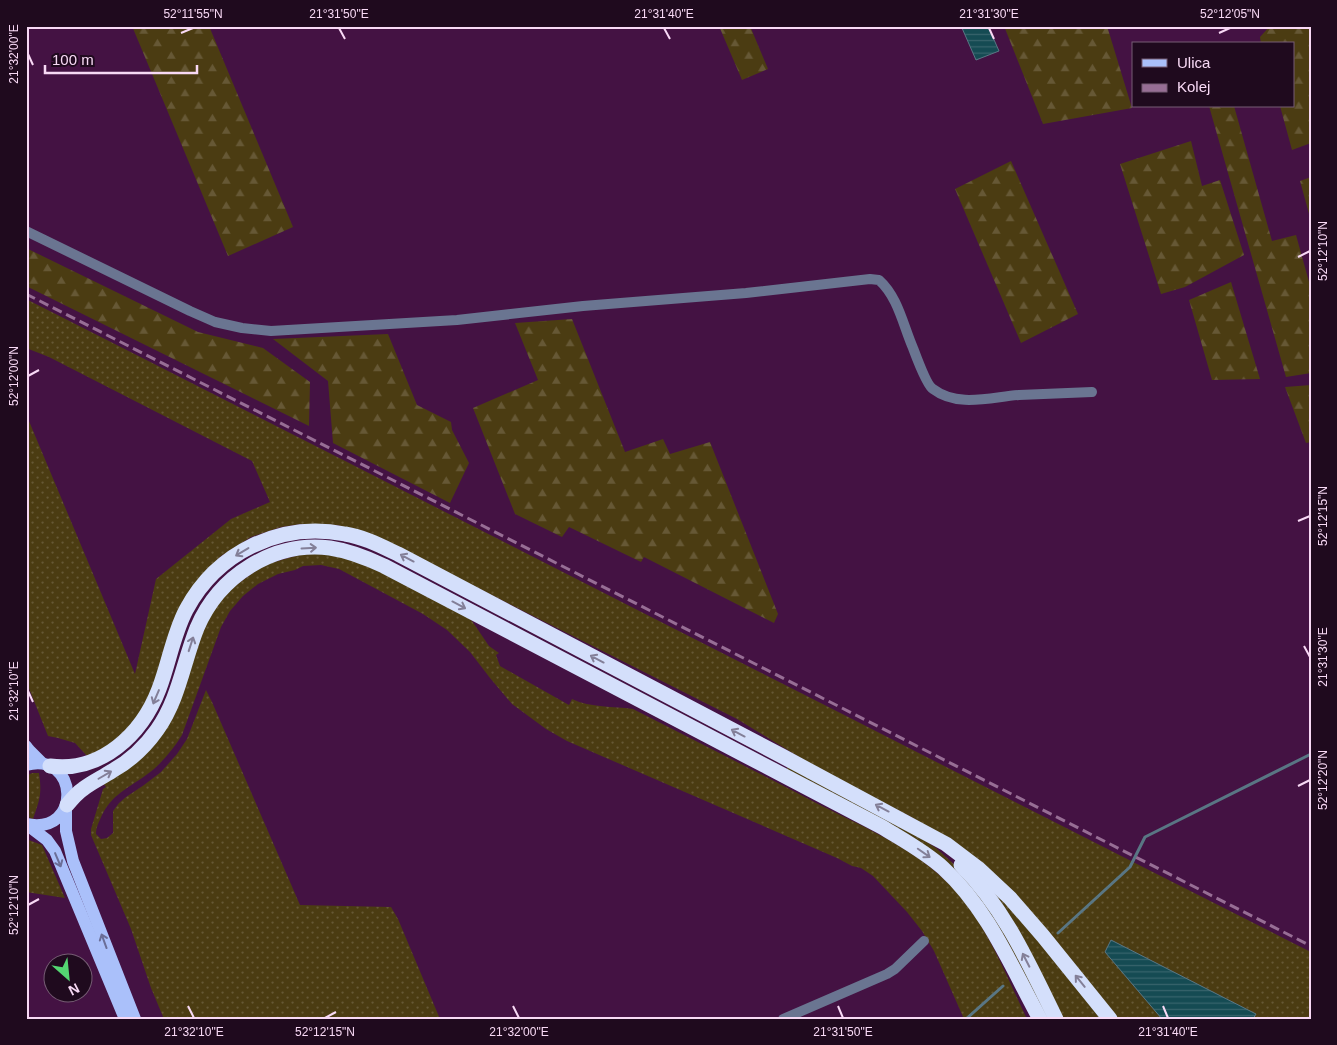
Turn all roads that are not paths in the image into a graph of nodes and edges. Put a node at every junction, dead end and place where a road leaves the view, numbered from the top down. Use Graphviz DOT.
graph roads {
  1 [pos="26,231"];
  2 [pos="1092,392"];
  3 [pos="26,746"];
  4 [pos="26,765"];
  5 [pos="46,765"];
  6 [pos="66,806"];
  7 [pos="26,824"];
  8 [pos="924,833"];
  9 [pos="924,941"];
  10 [pos="1025,991"];
  11 [pos="125,1019"];
  12 [pos="134,1019"];
  13 [pos="783,1019"];
  14 [pos="1036,1019"];
  15 [pos="1040,1019"];
  16 [pos="1056,1019"];
  17 [pos="1110,1019"];
  1 -- 2 [label="street"];
  3 -- 5 [label="main road"];
  4 -- 5 [label="main road"];
  5 -- 6 [label="main road"];
  8 -- 5 [label="highway, one-way"];
  6 -- 7 [label="main road"];
  6 -- 10 [label="highway, one-way"];
  12 -- 6 [label="main road, one-way"];
  7 -- 11 [label="main road, one-way"];
  16 -- 8 [label="highway, one-way"];
  17 -- 8 [label="highway, one-way"];
  9 -- 13 [label="street"];
  10 -- 14 [label="highway"];
  10 -- 15 [label="highway"];
}
